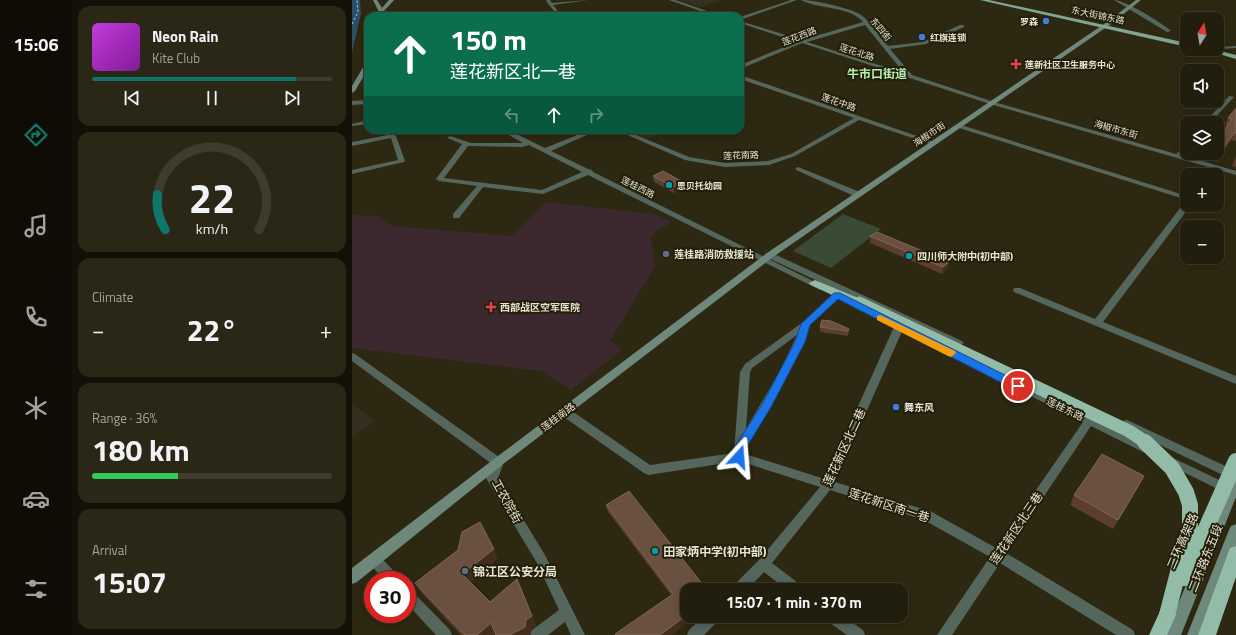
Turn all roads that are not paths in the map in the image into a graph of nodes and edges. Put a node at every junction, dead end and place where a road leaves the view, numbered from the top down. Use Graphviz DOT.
graph roads {
  1 [pos="371,0"];
  2 [pos="375,0"];
  3 [pos="387,0"];
  4 [pos="392,0"];
  5 [pos="587,0"];
  6 [pos="671,0"];
  7 [pos="795,0"];
  8 [pos="803,0"];
  9 [pos="982,0"];
  10 [pos="997,0"];
  11 [pos="1116,0"];
  12 [pos="1139,0"];
  13 [pos="549,2"];
  14 [pos="1130,7"];
  15 [pos="378,12"];
  16 [pos="557,12"];
  17 [pos="708,12"];
  18 [pos="744,18"];
  19 [pos="744,23"];
  20 [pos="865,23"];
  21 [pos="1107,24"];
  22 [pos="962,26"];
  23 [pos="1169,32"];
  24 [pos="1180,40"];
  25 [pos="801,42"];
  26 [pos="1180,43"];
  27 [pos="1236,46"];
  28 [pos="1224,47"];
  29 [pos="886,48"];
  30 [pos="1224,50"];
  31 [pos="1236,53"];
  32 [pos="1224,54"];
  33 [pos="1236,57"];
  34 [pos="744,65"];
  35 [pos="364,71"];
  36 [pos="744,78"];
  37 [pos="912,79"];
  38 [pos="364,80"];
  39 [pos="352,91"];
  40 [pos="352,98"];
  41 [pos="1231,98"];
  42 [pos="364,102"];
  43 [pos="352,103"];
  44 [pos="992,103"];
  45 [pos="358,116"];
  46 [pos="1214,116"];
  47 [pos="858,118"];
  48 [pos="364,123"];
  49 [pos="958,126"];
  50 [pos="353,127"];
  51 [pos="511,134"];
  52 [pos="519,134"];
  53 [pos="586,134"];
  54 [pos="628,134"];
  55 [pos="450,138"];
  56 [pos="529,143"];
  57 [pos="932,143"];
  58 [pos="352,144"];
  59 [pos="466,144"];
  60 [pos="548,150"];
  61 [pos="1178,156"];
  62 [pos="1217,167"];
  63 [pos="798,169"];
  64 [pos="590,171"];
  65 [pos="352,172"];
  66 [pos="1236,173"];
  67 [pos="481,184"];
  68 [pos="857,194"];
  69 [pos="1180,196"];
  70 [pos="1182,212"];
  71 [pos="456,216"];
  72 [pos="768,257"];
  73 [pos="815,283"];
  74 [pos="1017,290"];
  75 [pos="837,295"];
  76 [pos="1097,322"];
  77 [pos="806,324"];
  78 [pos="899,327"];
  79 [pos="352,356"];
  80 [pos="1236,380"];
  81 [pos="565,412"];
  82 [pos="1089,421"];
  83 [pos="740,452"];
  84 [pos="1236,461"];
  85 [pos="498,462"];
  86 [pos="1236,477"];
  87 [pos="828,485"];
  88 [pos="1235,488"];
  89 [pos="1236,530"];
  90 [pos="1236,553"];
  91 [pos="998,555"];
  92 [pos="374,560"];
  93 [pos="763,564"];
  94 [pos="384,571"];
  95 [pos="352,576"];
  96 [pos="745,583"];
  97 [pos="789,583"];
  98 [pos="416,604"];
  99 [pos="567,612"];
  100 [pos="1167,615"];
  101 [pos="706,623"];
  102 [pos="842,623"];
  103 [pos="445,635"];
  104 [pos="537,635"];
  105 [pos="578,635"];
  106 [pos="694,635"];
  107 [pos="858,635"];
  108 [pos="944,635"];
  109 [pos="1128,635"];
  110 [pos="1158,635"];
  111 [pos="1173,635"];
  112 [pos="1195,635"];
  113 [pos="1207,635"];
  1 -- 15 [label="street"];
  2 -- 15 [label="street"];
  3 -- 15 [label="street"];
  4 -- 15 [label="street"];
  5 -- 13 [label="street"];
  6 -- 17 [label="street"];
  7 -- 18 [label="street"];
  8 -- 20 [label="street, 东四街"];
  9 -- 21 [label="main road, 东大街锦东路"];
  10 -- 21 [label="main road, 东大街锦东路"];
  11 -- 14 [label="street"];
  12 -- 14 [label="street, 海椒市街"];
  13 -- 16 [label="street"];
  14 -- 21 [label="street, 海椒市街"];
  14 -- 23 [label="street"];
  19 -- 25 [label="street, 莲花北路"];
  20 -- 25 [label="street, 莲花西路"];
  20 -- 29 [label="street, 东四街"];
  21 -- 24 [label="main road, 东大街锦东路"];
  21 -- 26 [label="main road, 东大街锦东路"];
  21 -- 44 [label="street, 海椒市街"];
  22 -- 29 [label="street"];
  25 -- 34 [label="street, 莲花西路"];
  25 -- 37 [label="street, 莲花北路"];
  27 -- 28 [label="street"];
  29 -- 37 [label="street, 东四街"];
  30 -- 31 [label="main road"];
  32 -- 33 [label="main road"];
  35 -- 39 [label="street"];
  36 -- 47 [label="street, 莲花中路"];
  37 -- 44 [label="street, 莲花北路"];
  38 -- 40 [label="street"];
  41 -- 46 [label="street"];
  42 -- 43 [label="street"];
  44 -- 49 [label="street, 海椒市街"];
  44 -- 61 [label="street, 海椒市东街"];
  45 -- 50 [label="street"];
  47 -- 54 [label="street, 莲花南路"];
  47 -- 57 [label="street, 莲花中路"];
  48 -- 50 [label="street"];
  49 -- 57 [label="street, 海椒市街"];
  49 -- 69 [label="street"];
  51 -- 56 [label="street, 莲桂西路"];
  52 -- 60 [label="street, 莲桂西路"];
  53 -- 60 [label="street"];
  55 -- 59 [label="street"];
  56 -- 59 [label="street"];
  56 -- 60 [label="street, 莲桂西路"];
  57 -- 68 [label="street, 海椒市街"];
  58 -- 65 [label="street"];
  59 -- 67 [label="street"];
  60 -- 64 [label="street, 莲桂西路"];
  61 -- 62 [label="street, 海椒市东街"];
  62 -- 66 [label="street, 海椒市东街"];
  63 -- 68 [label="street"];
  64 -- 67 [label="street"];
  64 -- 72 [label="street, 莲桂西路"];
  67 -- 71 [label="street"];
  68 -- 72 [label="street, 海椒市街"];
  70 -- 76 [label="street"];
  72 -- 73 [label="street, 莲桂东路"];
  72 -- 81 [label="street, 莲桂南路"];
  72 -- 86 [label="street, 莲桂东路"];
  73 -- 75 [label="street, 莲桂东路"];
  73 -- 100 [label="highway, bridge"];
  74 -- 76 [label="street"];
  75 -- 77 [label="street"];
  75 -- 78 [label="street, 莲桂东路"];
  76 -- 80 [label="street"];
  77 -- 83 [label="street"];
  77 -- 83 [label="street"];
  78 -- 82 [label="street, 莲桂东路"];
  78 -- 87 [label="street, 莲花新区北二巷"];
  79 -- 85 [label="street"];
  81 -- 83 [label="street, 莲花新区南一巷"];
  81 -- 85 [label="street, 莲桂南路"];
  82 -- 88 [label="street, 莲桂东路"];
  82 -- 91 [label="street, 莲花新区北三巷"];
  83 -- 87 [label="street, 莲花新区南一巷"];
  84 -- 100 [label="highway, 二环高架路, bridge"];
  85 -- 92 [label="street, 莲桂南路"];
  85 -- 99 [label="street, 工农院街"];
  87 -- 91 [label="street, 莲花新区南一巷"];
  87 -- 93 [label="street, 莲花新区北二巷"];
  88 -- 111 [label="street, 二环路东五段"];
  89 -- 112 [label="street, 二环路东五段"];
  90 -- 113 [label="highway"];
  91 -- 108 [label="street, 莲花新区北三巷"];
  91 -- 109 [label="street, 莲花新区南一巷"];
  92 -- 94 [label="street"];
  92 -- 95 [label="street, 莲桂南路"];
  93 -- 96 [label="street, 莲花新区北二巷"];
  93 -- 97 [label="street"];
  98 -- 103 [label="street"];
  99 -- 104 [label="street"];
  99 -- 105 [label="street, 工农院街"];
  100 -- 110 [label="highway, 二环高架路"];
  101 -- 106 [label="street"];
  102 -- 107 [label="street"];
}
